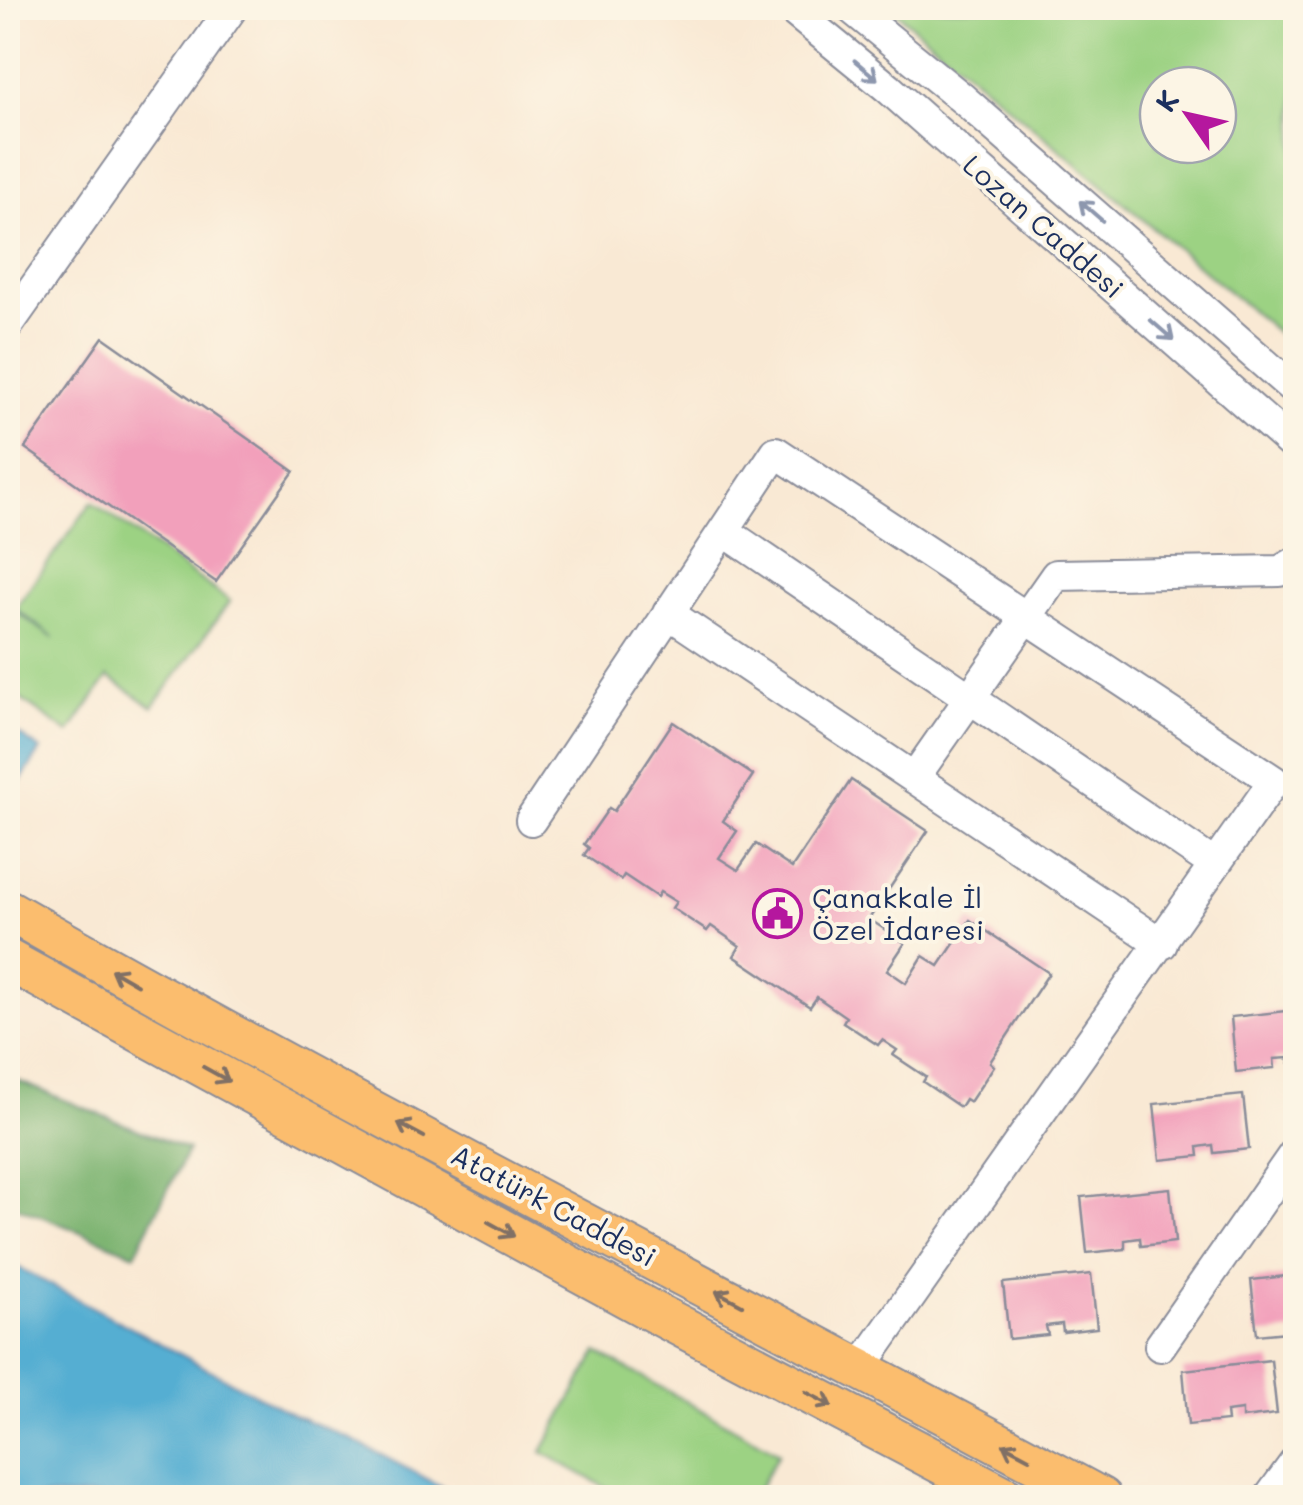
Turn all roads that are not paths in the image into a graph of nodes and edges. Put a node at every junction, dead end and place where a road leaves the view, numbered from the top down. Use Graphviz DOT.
graph roads {
  1 [pos="232,8"];
  2 [pos="790,8"];
  3 [pos="850,8"];
  4 [pos="8,325"];
  5 [pos="1296,392"];
  6 [pos="1296,448"];
  7 [pos="724,531"];
  8 [pos="1295,565"];
  9 [pos="668,614"];
  10 [pos="1026,617"];
  11 [pos="969,698"];
  12 [pos="914,778"];
  13 [pos="531,820"];
  14 [pos="1216,865"];
  15 [pos="8,910"];
  16 [pos="1162,944"];
  17 [pos="8,960"];
  18 [pos="1296,1151"];
  19 [pos="1160,1346"];
  20 [pos="862,1367"];
  21 [pos="1296,1461"];
  22 [pos="1008,1498"];
  23 [pos="1102,1498"];
  24 [pos="1269,1498"];
  1 -- 4 [label="street"];
  2 -- 6 [label="street, Lozan Caddesi, one-way"];
  5 -- 3 [label="street, Lozan Caddesi, one-way"];
  7 -- 9 [label="street"];
  7 -- 10 [label="street"];
  7 -- 11 [label="street"];
  8 -- 10 [label="street"];
  9 -- 12 [label="street"];
  9 -- 13 [label="street"];
  10 -- 11 [label="street"];
  10 -- 14 [label="street"];
  11 -- 12 [label="street"];
  11 -- 14 [label="street"];
  12 -- 16 [label="street"];
  14 -- 16 [label="street"];
  20 -- 15 [label="main road, Atatürk Caddesi, one-way"];
  16 -- 20 [label="street"];
  17 -- 22 [label="main road, Atatürk Caddesi, one-way"];
  18 -- 19 [label="street"];
  23 -- 20 [label="main road, Atatürk Caddesi, one-way"];
  21 -- 24 [label="street"];
}
